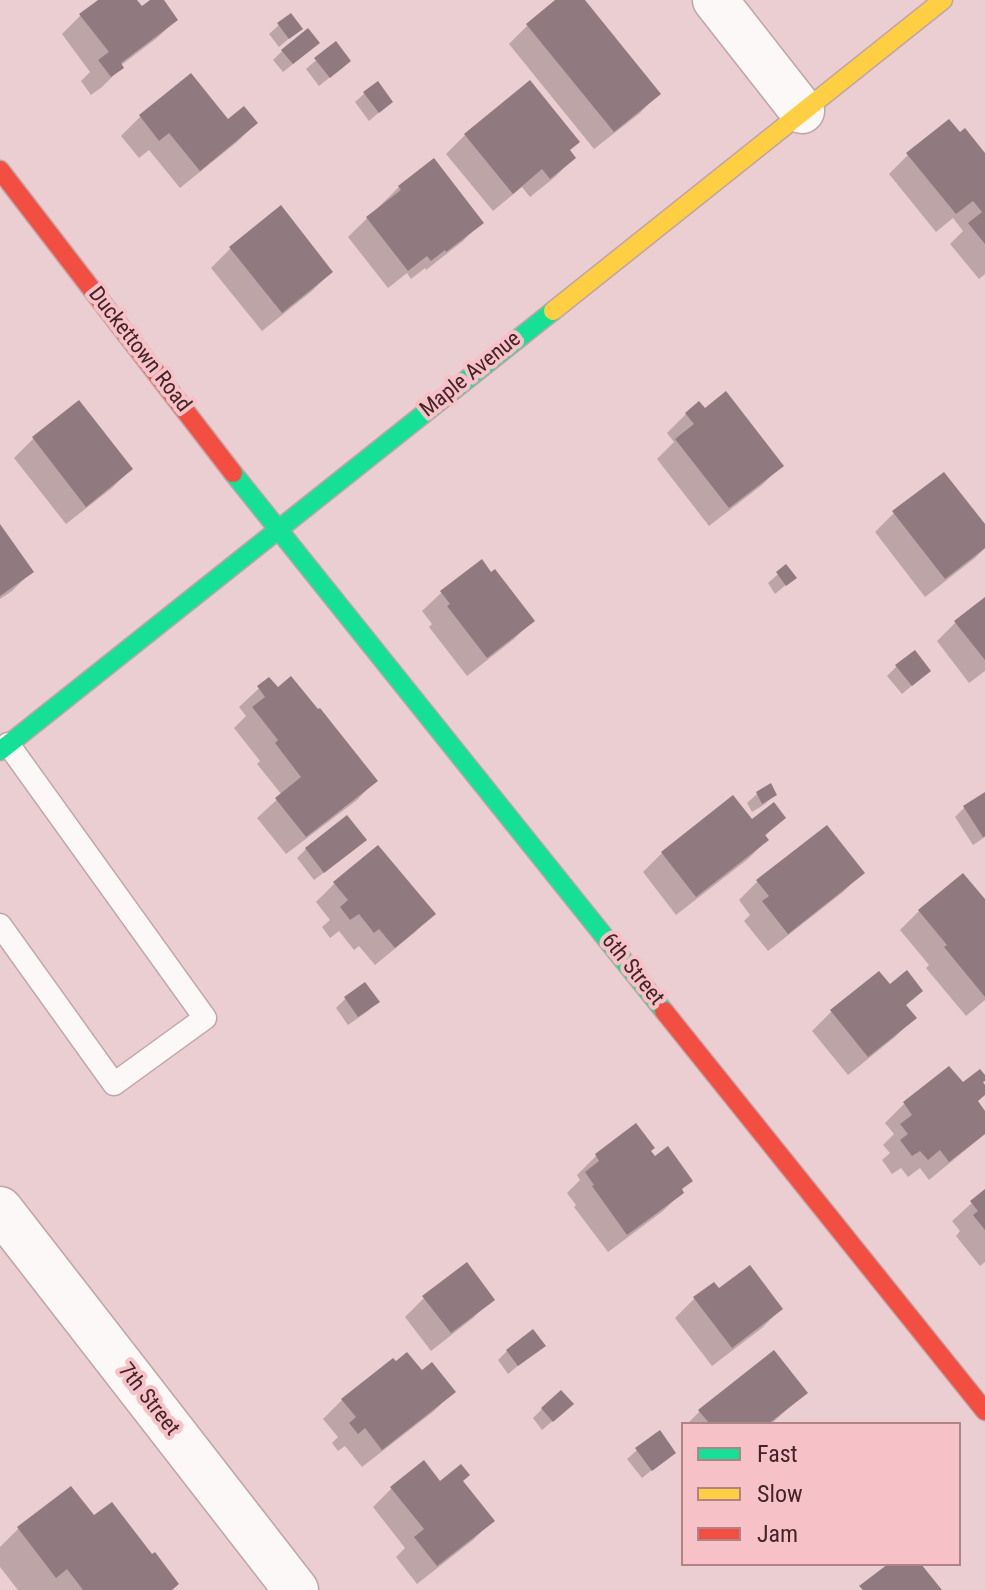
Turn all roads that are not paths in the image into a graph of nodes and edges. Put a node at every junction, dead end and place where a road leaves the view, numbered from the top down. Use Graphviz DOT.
graph roads {
  1 [pos="715,0"];
  2 [pos="943,0"];
  3 [pos="802,111"];
  4 [pos="0,170"];
  5 [pos="277,530"];
  6 [pos="4,748"];
  7 [pos="0,925"];
  8 [pos="0,1209"];
  9 [pos="985,1411"];
  10 [pos="296,1590"];
  1 -- 3 [label="street"];
  2 -- 3 [label="street, Maple Avenue"];
  3 -- 5 [label="street, Maple Avenue"];
  4 -- 5 [label="street, Duckettown Road"];
  5 -- 6 [label="street, Maple Avenue"];
  5 -- 9 [label="street, 6th Street"];
  6 -- 7 [label="lane"];
  8 -- 10 [label="street, 7th Street"];
}
